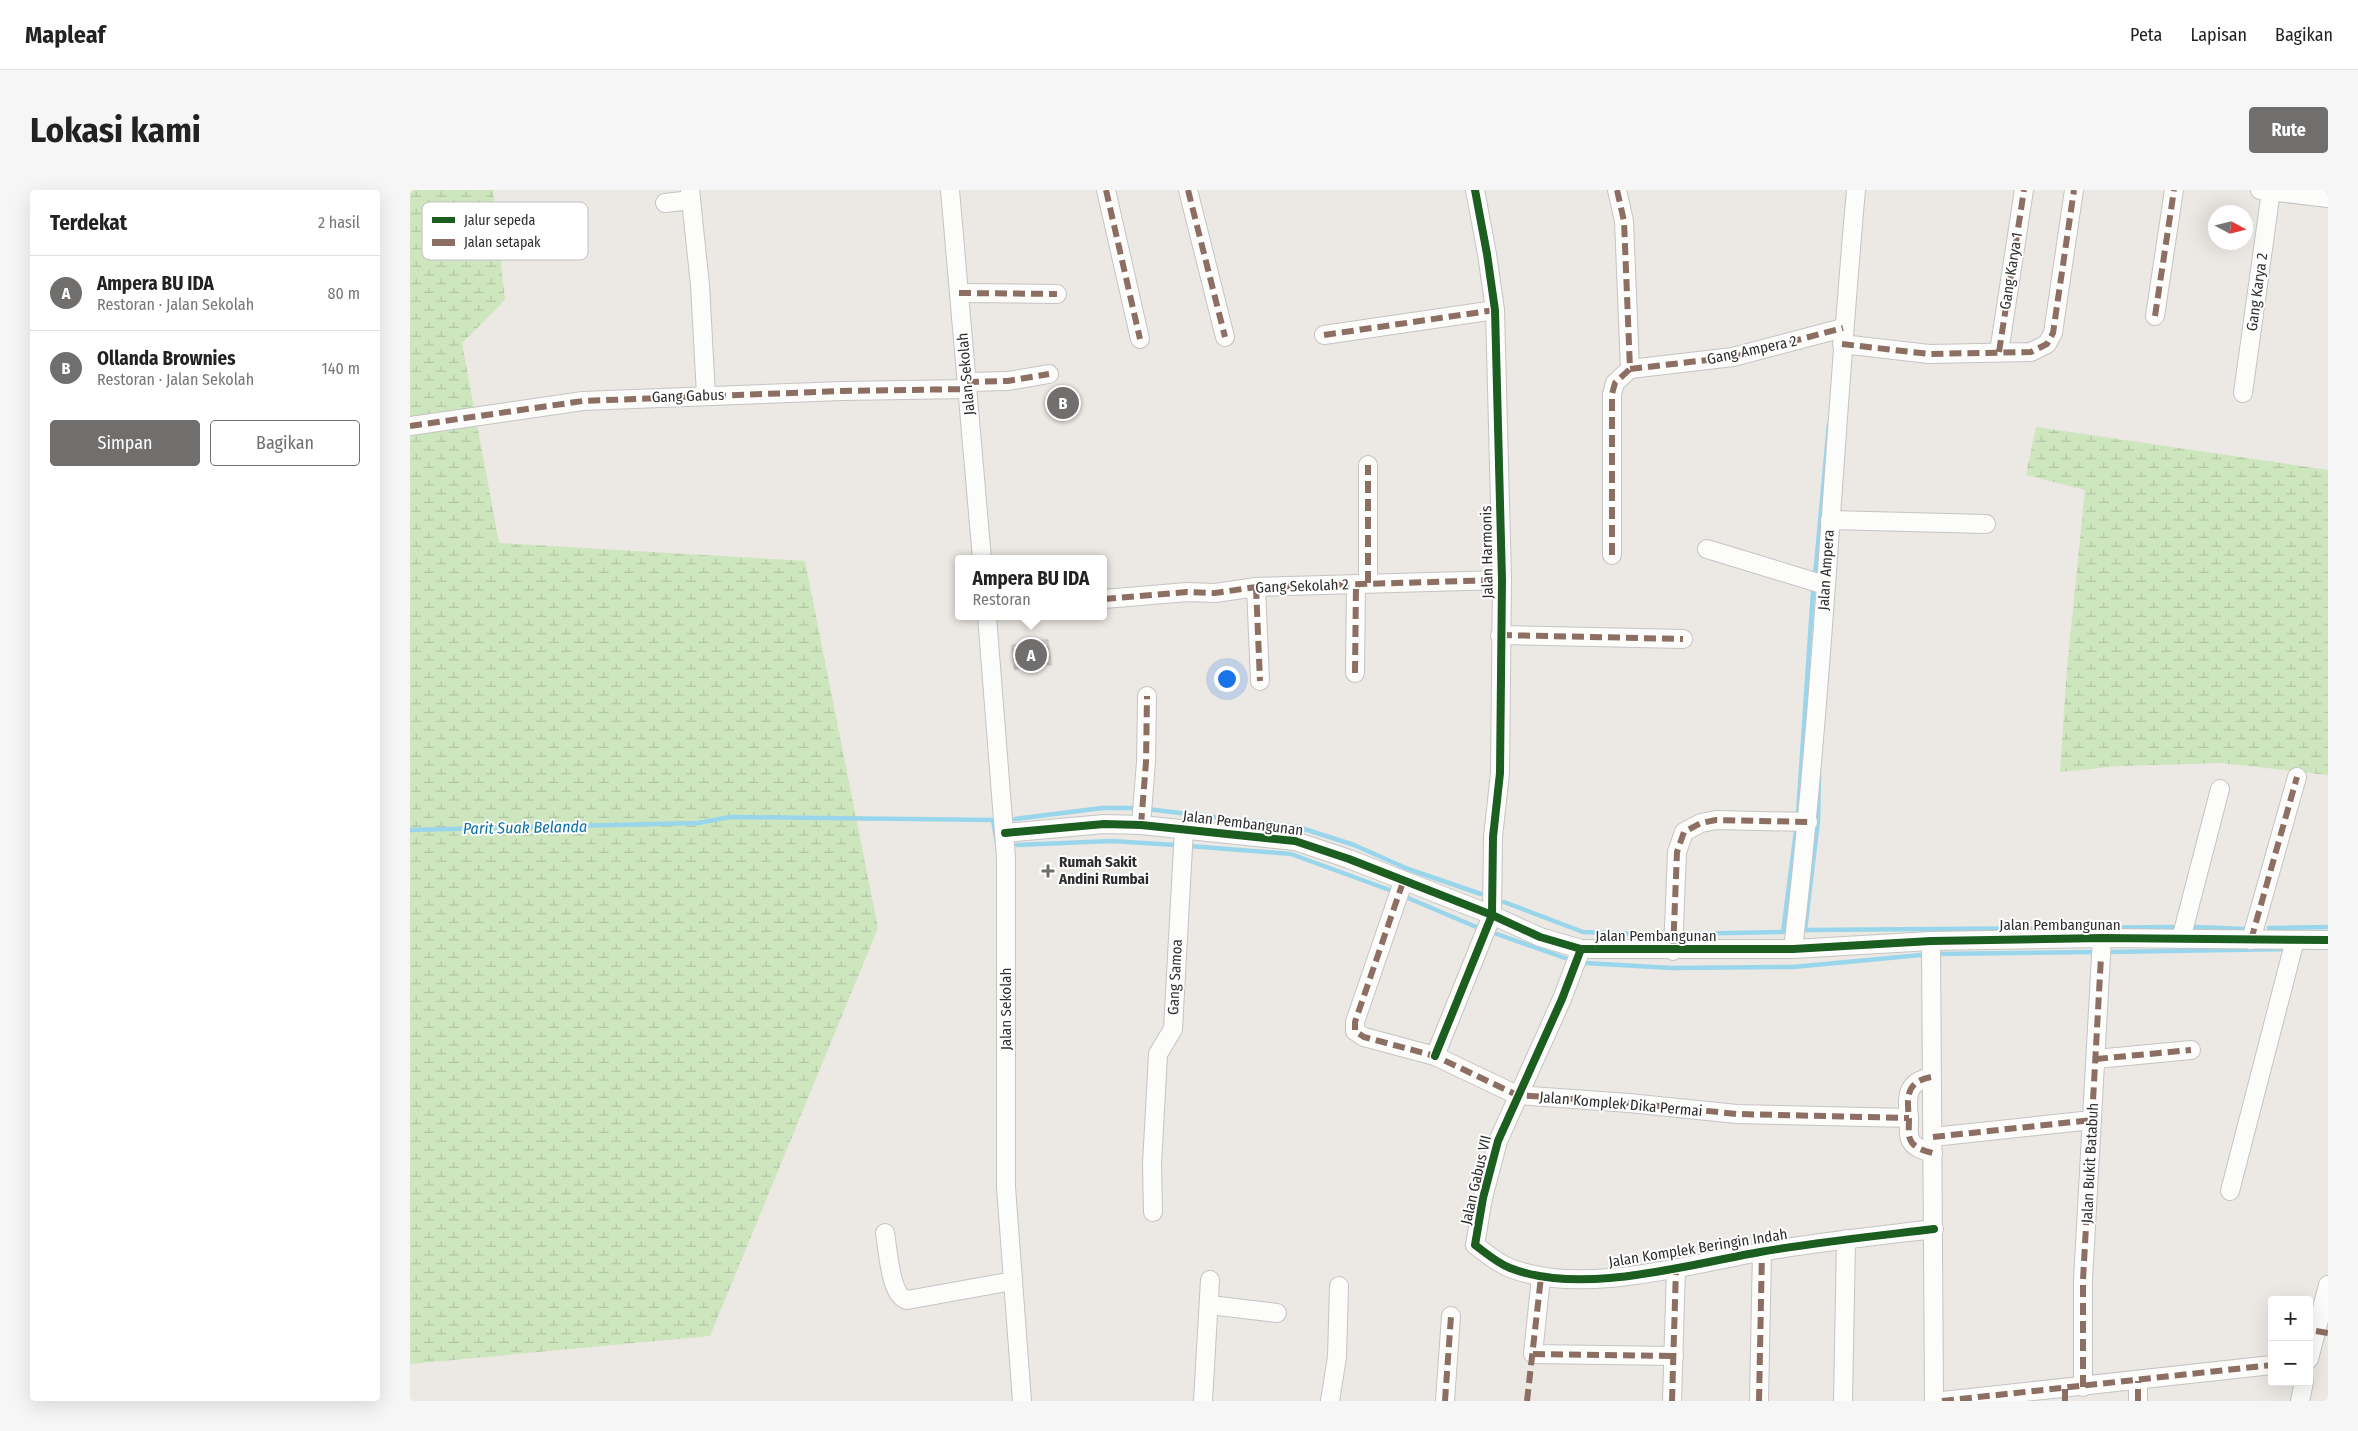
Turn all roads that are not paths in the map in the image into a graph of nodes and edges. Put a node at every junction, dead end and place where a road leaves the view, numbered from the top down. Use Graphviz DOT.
graph roads {
  1 [pos="950,190"];
  2 [pos="1106,190"];
  3 [pos="1188,190"];
  4 [pos="1475,190"];
  5 [pos="1617,190"];
  6 [pos="1856,190"];
  7 [pos="2024,190"];
  8 [pos="2074,190"];
  9 [pos="2174,190"];
  10 [pos="2265,191"];
  11 [pos="691,195"];
  12 [pos="2328,198"];
  13 [pos="665,203"];
  14 [pos="959,293"];
  15 [pos="1057,294"];
  16 [pos="1494,310"];
  17 [pos="2155,316"];
  18 [pos="1324,335"];
  19 [pos="1843,336"];
  20 [pos="1225,337"];
  21 [pos="1140,339"];
  22 [pos="1999,352"];
  23 [pos="1630,369"];
  24 [pos="1049,374"];
  25 [pos="967,385"];
  26 [pos="2243,393"];
  27 [pos="706,395"];
  28 [pos="410,426"];
  29 [pos="1368,465"];
  30 [pos="1830,520"];
  31 [pos="1986,524"];
  32 [pos="1707,549"];
  33 [pos="982,555"];
  34 [pos="1612,555"];
  35 [pos="1502,580"];
  36 [pos="1362,584"];
  37 [pos="1825,585"];
  38 [pos="1256,587"];
  39 [pos="1107,600"];
  40 [pos="987,620"];
  41 [pos="1500,635"];
  42 [pos="1683,639"];
  43 [pos="1355,672"];
  44 [pos="1260,680"];
  45 [pos="1147,696"];
  46 [pos="2298,777"];
  47 [pos="2220,789"];
  48 [pos="1808,822"];
  49 [pos="1141,825"];
  50 [pos="1184,829"];
  51 [pos="1005,833"];
  52 [pos="1403,882"];
  53 [pos="1492,915"];
  54 [pos="2102,938"];
  55 [pos="2181,939"];
  56 [pos="1931,940"];
  57 [pos="2251,940"];
  58 [pos="2328,940"];
  59 [pos="2294,946"];
  60 [pos="1581,949"];
  61 [pos="1793,949"];
  62 [pos="1673,951"];
  63 [pos="2191,1050"];
  64 [pos="1435,1056"];
  65 [pos="2096,1059"];
  66 [pos="1931,1077"];
  67 [pos="1517,1095"];
  68 [pos="1909,1118"];
  69 [pos="2092,1120"];
  70 [pos="1933,1145"];
  71 [pos="2230,1191"];
  72 [pos="1153,1212"];
  73 [pos="1934,1229"];
  74 [pos="885,1233"];
  75 [pos="1846,1239"];
  76 [pos="1475,1245"];
  77 [pos="1762,1251"];
  78 [pos="1676,1268"];
  79 [pos="1541,1276"];
  80 [pos="1210,1280"];
  81 [pos="1013,1281"];
  82 [pos="2328,1285"];
  83 [pos="1339,1286"];
  84 [pos="1210,1305"];
  85 [pos="1277,1313"];
  86 [pos="1451,1316"];
  87 [pos="2322,1332"];
  88 [pos="2313,1351"];
  89 [pos="1674,1356"];
  90 [pos="2268,1366"];
  91 [pos="2138,1381"];
  92 [pos="2303,1386"];
  93 [pos="2083,1387"];
  94 [pos="2065,1395"];
  95 [pos="1022,1401"];
  96 [pos="1203,1401"];
  97 [pos="1330,1401"];
  98 [pos="1445,1401"];
  99 [pos="1672,1401"];
  100 [pos="1759,1401"];
  101 [pos="1842,1401"];
  102 [pos="1934,1401"];
  103 [pos="1942,1401"];
  104 [pos="2138,1401"];
  105 [pos="2300,1401"];
  1 -- 14 [label="street, Jalan Sekolah"];
  2 -- 21 [label="street"];
  3 -- 20 [label="street"];
  4 -- 16 [label="street, Jalan Harmonis"];
  5 -- 23 [label="street"];
  6 -- 19 [label="street, Jalan Ampera"];
  7 -- 22 [label="street, Gang Karya 1"];
  8 -- 22 [label="street"];
  9 -- 17 [label="street"];
  10 -- 12 [label="street"];
  10 -- 26 [label="street, Gang Karya 2"];
  11 -- 13 [label="street"];
  11 -- 27 [label="street"];
  14 -- 15 [label="street"];
  14 -- 25 [label="street, Jalan Sekolah"];
  16 -- 18 [label="street"];
  16 -- 35 [label="street, Jalan Harmonis"];
  19 -- 22 [label="street"];
  19 -- 23 [label="street, Gang Ampera 2"];
  19 -- 30 [label="street, Jalan Ampera"];
  23 -- 34 [label="street"];
  24 -- 25 [label="street, Gang Gabus"];
  25 -- 27 [label="street, Gang Gabus"];
  25 -- 33 [label="street, Jalan Sekolah"];
  27 -- 28 [label="street, Gang Gabus"];
  29 -- 36 [label="street"];
  30 -- 31 [label="street"];
  30 -- 37 [label="street, Jalan Ampera"];
  32 -- 37 [label="street"];
  35 -- 36 [label="street, Gang Sekolah 2"];
  35 -- 41 [label="street, Jalan Harmonis"];
  36 -- 38 [label="street, Gang Sekolah 2"];
  36 -- 43 [label="street"];
  37 -- 48 [label="street, Jalan Ampera"];
  38 -- 39 [label="street, Gang Sekolah 2"];
  38 -- 44 [label="street"];
  40 -- 51 [label="street, Jalan Sekolah"];
  41 -- 42 [label="street"];
  41 -- 53 [label="street, Jalan Harmonis"];
  45 -- 49 [label="street"];
  46 -- 57 [label="street"];
  47 -- 55 [label="street"];
  48 -- 61 [label="street, Jalan Ampera"];
  48 -- 62 [label="street"];
  49 -- 50 [label="street, Jalan Pembangunan"];
  49 -- 51 [label="street, Jalan Pembangunan"];
  50 -- 52 [label="street, Jalan Pembangunan"];
  50 -- 72 [label="street, Gang Samoa"];
  51 -- 81 [label="street, Jalan Sekolah"];
  52 -- 53 [label="street, Jalan Pembangunan"];
  52 -- 64 [label="street, Jalan Komplek Dika Permai"];
  53 -- 60 [label="street, Jalan Pembangunan"];
  53 -- 64 [label="street"];
  54 -- 55 [label="street, Jalan Pembangunan"];
  54 -- 56 [label="street, Jalan Pembangunan"];
  54 -- 65 [label="street, Jalan Bukit Batabuh"];
  55 -- 57 [label="street, Jalan Pembangunan"];
  56 -- 61 [label="street, Jalan Pembangunan"];
  56 -- 66 [label="street"];
  57 -- 59 [label="street, Jalan Pembangunan"];
  58 -- 59 [label="street, Jalan Pembangunan"];
  59 -- 71 [label="street"];
  60 -- 62 [label="street, Jalan Pembangunan"];
  60 -- 67 [label="street, Jalan Gabus VII"];
  61 -- 62 [label="street, Jalan Pembangunan"];
  63 -- 65 [label="street"];
  64 -- 67 [label="street, Jalan Komplek Dika Permai"];
  65 -- 69 [label="street, Jalan Bukit Batabuh"];
  66 -- 68 [label="street"];
  66 -- 70 [label="street"];
  67 -- 68 [label="street, Jalan Komplek Dika Permai"];
  67 -- 76 [label="street, Jalan Gabus VII"];
  68 -- 70 [label="street"];
  69 -- 70 [label="street"];
  69 -- 93 [label="street, Jalan Bukit Batabuh"];
  70 -- 73 [label="street"];
  73 -- 75 [label="street, Jalan Komplek Beringin Indah"];
  73 -- 102 [label="street"];
  74 -- 81 [label="street"];
  75 -- 77 [label="street, Jalan Komplek Beringin Indah"];
  75 -- 101 [label="street"];
  76 -- 79 [label="street, Jalan Komplek Beringin Indah"];
  77 -- 78 [label="street, Jalan Komplek Beringin Indah"];
  77 -- 100 [label="street, Jalan Komplek Beringin Indah"];
  78 -- 79 [label="street, Jalan Komplek Beringin Indah"];
  78 -- 89 [label="street, Jalan Komplek Beringin Indah"];
  79 -- 89 [label="street"];
  80 -- 84 [label="street"];
  81 -- 95 [label="street, Jalan Sekolah"];
  82 -- 87 [label="street"];
  83 -- 97 [label="street"];
  84 -- 85 [label="street"];
  84 -- 96 [label="street"];
  86 -- 98 [label="street"];
  87 -- 88 [label="street"];
  89 -- 99 [label="street, Jalan Komplek Beringin Indah"];
  90 -- 91 [label="street"];
  91 -- 93 [label="street"];
  91 -- 104 [label="street"];
  92 -- 105 [label="street"];
  93 -- 94 [label="street"];
  94 -- 103 [label="street"];
}
